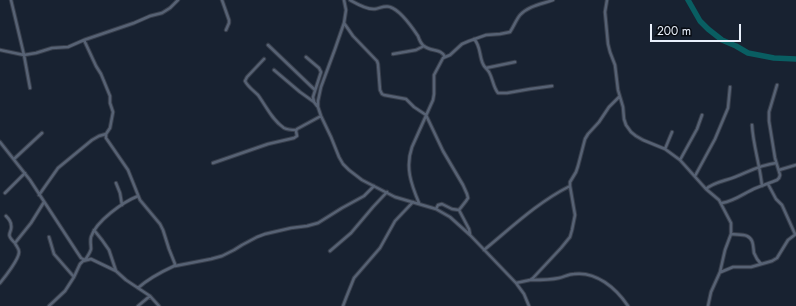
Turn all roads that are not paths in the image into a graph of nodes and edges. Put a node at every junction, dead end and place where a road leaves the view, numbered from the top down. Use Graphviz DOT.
graph roads {
  1 [pos="11,0"];
  2 [pos="178,0"];
  3 [pos="222,0"];
  4 [pos="344,0"];
  5 [pos="350,0"];
  6 [pos="552,0"];
  7 [pos="607,0"];
  8 [pos="344,23"];
  9 [pos="226,30"];
  10 [pos="474,39"];
  11 [pos="84,40"];
  12 [pos="268,45"];
  13 [pos="424,46"];
  14 [pos="0,50"];
  15 [pos="393,54"];
  16 [pos="24,55"];
  17 [pos="306,57"];
  18 [pos="445,57"];
  19 [pos="264,59"];
  20 [pos="515,62"];
  21 [pos="485,68"];
  22 [pos="274,70"];
  23 [pos="777,85"];
  24 [pos="552,86"];
  25 [pos="730,87"];
  26 [pos="30,88"];
  27 [pos="315,90"];
  28 [pos="619,97"];
  29 [pos="314,102"];
  30 [pos="318,107"];
  31 [pos="426,115"];
  32 [pos="702,115"];
  33 [pos="321,116"];
  34 [pos="752,125"];
  35 [pos="296,130"];
  36 [pos="672,132"];
  37 [pos="42,133"];
  38 [pos="106,134"];
  39 [pos="0,142"];
  40 [pos="665,149"];
  41 [pos="14,160"];
  42 [pos="680,160"];
  43 [pos="213,162"];
  44 [pos="776,163"];
  45 [pos="796,165"];
  46 [pos="759,166"];
  47 [pos="779,170"];
  48 [pos="25,172"];
  49 [pos="695,176"];
  50 [pos="116,183"];
  51 [pos="768,184"];
  52 [pos="374,186"];
  53 [pos="570,186"];
  54 [pos="762,186"];
  55 [pos="706,189"];
  56 [pos="387,192"];
  57 [pos="5,193"];
  58 [pos="39,195"];
  59 [pos="138,196"];
  60 [pos="44,202"];
  61 [pos="413,202"];
  62 [pos="419,203"];
  63 [pos="722,203"];
  64 [pos="122,205"];
  65 [pos="436,209"];
  66 [pos="459,210"];
  67 [pos="6,216"];
  68 [pos="94,230"];
  69 [pos="731,234"];
  70 [pos="795,234"];
  71 [pos="470,235"];
  72 [pos="49,237"];
  73 [pos="15,243"];
  74 [pos="484,250"];
  75 [pos="330,251"];
  76 [pos="85,260"];
  77 [pos="761,264"];
  78 [pos="175,266"];
  79 [pos="116,271"];
  80 [pos="720,272"];
  81 [pos="74,277"];
  82 [pos="530,280"];
  83 [pos="0,283"];
  84 [pos="516,283"];
  85 [pos="138,288"];
  86 [pos="150,296"];
  87 [pos="49,306"];
  88 [pos="138,306"];
  89 [pos="160,306"];
  90 [pos="343,306"];
  91 [pos="529,306"];
  92 [pos="628,306"];
  93 [pos="708,306"];
  1 -- 16 [label="street"];
  2 -- 11 [label="street"];
  3 -- 9 [label="street"];
  4 -- 8 [label="street"];
  5 -- 13 [label="street"];
  6 -- 10 [label="street"];
  7 -- 28 [label="street"];
  8 -- 30 [label="street"];
  8 -- 31 [label="street"];
  10 -- 18 [label="street"];
  10 -- 21 [label="street"];
  11 -- 16 [label="street"];
  11 -- 38 [label="street"];
  12 -- 27 [label="street"];
  13 -- 15 [label="street"];
  13 -- 18 [label="street"];
  14 -- 16 [label="street"];
  16 -- 26 [label="street"];
  17 -- 27 [label="street"];
  18 -- 31 [label="street"];
  19 -- 35 [label="street"];
  20 -- 21 [label="street"];
  21 -- 24 [label="street"];
  22 -- 29 [label="street"];
  23 -- 44 [label="street"];
  25 -- 49 [label="street"];
  27 -- 29 [label="street"];
  28 -- 40 [label="street"];
  28 -- 53 [label="street"];
  29 -- 30 [label="street"];
  30 -- 33 [label="street"];
  31 -- 62 [label="street"];
  31 -- 66 [label="street"];
  32 -- 42 [label="street"];
  33 -- 35 [label="street"];
  33 -- 52 [label="street"];
  34 -- 46 [label="street"];
  35 -- 43 [label="street"];
  36 -- 40 [label="street"];
  37 -- 41 [label="street"];
  38 -- 58 [label="street"];
  38 -- 59 [label="street"];
  39 -- 41 [label="street"];
  40 -- 42 [label="street"];
  41 -- 48 [label="street"];
  42 -- 49 [label="street"];
  44 -- 46 [label="street"];
  44 -- 47 [label="street"];
  45 -- 47 [label="street"];
  46 -- 54 [label="street"];
  46 -- 55 [label="street"];
  47 -- 51 [label="street"];
  48 -- 57 [label="street"];
  48 -- 58 [label="street"];
  49 -- 55 [label="street"];
  50 -- 64 [label="street"];
  51 -- 54 [label="street"];
  51 -- 70 [label="street"];
  52 -- 56 [label="street"];
  52 -- 78 [label="street"];
  53 -- 74 [label="street"];
  53 -- 82 [label="street"];
  54 -- 63 [label="street"];
  55 -- 63 [label="street"];
  56 -- 61 [label="street"];
  56 -- 75 [label="street"];
  58 -- 60 [label="street"];
  59 -- 64 [label="street"];
  59 -- 78 [label="street"];
  60 -- 73 [label="street"];
  60 -- 76 [label="street"];
  61 -- 62 [label="street"];
  61 -- 90 [label="street"];
  62 -- 65 [label="street"];
  63 -- 69 [label="street"];
  64 -- 68 [label="street"];
  65 -- 66 [label="street"];
  65 -- 71 [label="street"];
  66 -- 71 [label="street"];
  67 -- 73 [label="street"];
  68 -- 76 [label="street"];
  68 -- 79 [label="street"];
  69 -- 77 [label="street"];
  69 -- 80 [label="street"];
  70 -- 77 [label="street"];
  71 -- 74 [label="street"];
  72 -- 81 [label="street"];
  73 -- 83 [label="street"];
  74 -- 84 [label="street"];
  76 -- 79 [label="street"];
  76 -- 81 [label="street"];
  77 -- 80 [label="street"];
  78 -- 85 [label="street"];
  79 -- 85 [label="street"];
  80 -- 93 [label="street"];
  81 -- 87 [label="street"];
  82 -- 84 [label="street"];
  82 -- 92 [label="street"];
  84 -- 91 [label="street"];
  85 -- 86 [label="street"];
  86 -- 88 [label="street"];
  86 -- 89 [label="street"];
}
